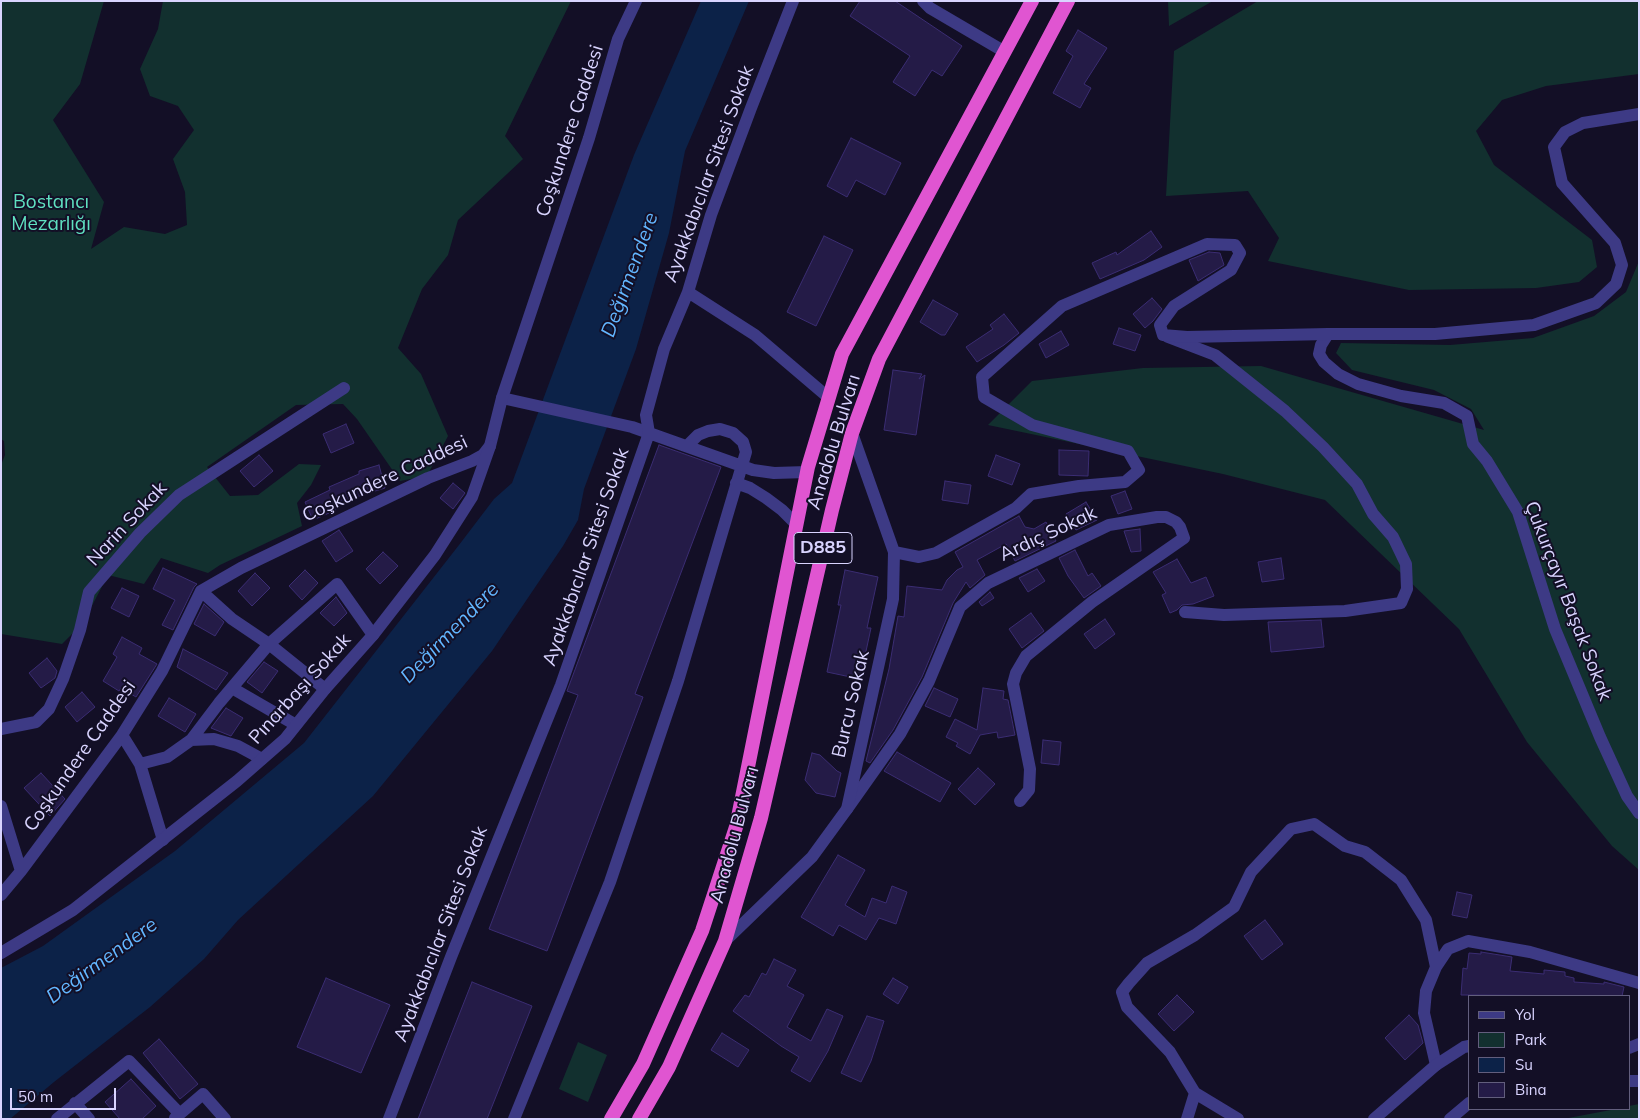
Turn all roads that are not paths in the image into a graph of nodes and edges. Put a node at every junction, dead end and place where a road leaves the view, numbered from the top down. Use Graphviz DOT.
graph roads {
  1 [pos="636,1"];
  2 [pos="793,1"];
  3 [pos="923,1"];
  4 [pos="1032,1"];
  5 [pos="1068,1"];
  6 [pos="1005,52"];
  7 [pos="1639,114"];
  8 [pos="688,292"];
  9 [pos="1328,334"];
  10 [pos="1164,335"];
  11 [pos="344,388"];
  12 [pos="829,398"];
  13 [pos="507,399"];
  14 [pos="649,433"];
  15 [pos="852,434"];
  16 [pos="490,446"];
  17 [pos="687,446"];
  18 [pos="741,466"];
  19 [pos="807,472"];
  20 [pos="736,483"];
  21 [pos="797,524"];
  22 [pos="894,552"];
  23 [pos="201,591"];
  24 [pos="1185,612"];
  25 [pos="373,635"];
  26 [pos="269,644"];
  27 [pos="232,688"];
  28 [pos="325,689"];
  29 [pos="296,725"];
  30 [pos="1,729"];
  31 [pos="122,735"];
  32 [pos="191,740"];
  33 [pos="262,759"];
  34 [pos="140,764"];
  35 [pos="1020,801"];
  36 [pos="1,806"];
  37 [pos="846,809"];
  38 [pos="1639,813"];
  39 [pos="163,840"];
  40 [pos="21,871"];
  41 [pos="1,895"];
  42 [pos="725,941"];
  43 [pos="1,953"];
  44 [pos="1436,967"];
  45 [pos="1639,983"];
  46 [pos="1468,1046"];
  47 [pos="1436,1065"];
  48 [pos="1195,1093"];
  49 [pos="75,1103"];
  50 [pos="1468,1104"];
  51 [pos="177,1116"];
  52 [pos="57,1119"];
  53 [pos="89,1119"];
  54 [pos="225,1119"];
  55 [pos="389,1119"];
  56 [pos="514,1119"];
  57 [pos="611,1119"];
  58 [pos="639,1119"];
  59 [pos="1188,1119"];
  60 [pos="1238,1119"];
  61 [pos="1374,1119"];
  62 [pos="1450,1119"];
  1 -- 13 [label="street, Coşkundere Caddesi"];
  2 -- 8 [label="street, Ayakkabıcılar Sitesi Sokak"];
  3 -- 6 [label="street"];
  4 -- 6 [label="highway, Anadolu Bulvarı / D885"];
  5 -- 15 [label="highway, Anadolu Bulvarı / D885"];
  6 -- 12 [label="highway, Anadolu Bulvarı / D885"];
  7 -- 9 [label="street"];
  8 -- 12 [label="street"];
  8 -- 14 [label="street, Ayakkabıcılar Sitesi Sokak"];
  9 -- 10 [label="street"];
  9 -- 38 [label="street, Çukurçayır Başak Sokak"];
  10 -- 22 [label="street"];
  10 -- 24 [label="street"];
  11 -- 30 [label="street, Narin Sokak"];
  12 -- 19 [label="highway, Anadolu Bulvarı / D885"];
  13 -- 14 [label="street"];
  13 -- 16 [label="street, Coşkundere Caddesi"];
  14 -- 17 [label="street"];
  14 -- 55 [label="street, Ayakkabıcılar Sitesi Sokak"];
  15 -- 22 [label="street, Burcu Sokak"];
  15 -- 42 [label="highway, Anadolu Bulvarı / D885"];
  16 -- 23 [label="street, Coşkundere Caddesi"];
  16 -- 25 [label="street, Pınarbaşı Sokak"];
  17 -- 18 [label="street"];
  17 -- 18 [label="street"];
  18 -- 19 [label="street"];
  18 -- 20 [label="street"];
  19 -- 21 [label="highway, Anadolu Bulvarı / D885"];
  20 -- 21 [label="street"];
  20 -- 56 [label="street"];
  21 -- 57 [label="highway, Anadolu Bulvarı / D885"];
  22 -- 37 [label="street, Burcu Sokak"];
  23 -- 26 [label="street"];
  23 -- 31 [label="street, Coşkundere Caddesi"];
  25 -- 26 [label="street"];
  25 -- 28 [label="street, Pınarbaşı Sokak"];
  26 -- 27 [label="street"];
  26 -- 28 [label="street"];
  27 -- 29 [label="street"];
  27 -- 32 [label="street"];
  28 -- 29 [label="street, Pınarbaşı Sokak"];
  29 -- 33 [label="street, Pınarbaşı Sokak"];
  31 -- 34 [label="street"];
  31 -- 40 [label="street, Coşkundere Caddesi"];
  32 -- 33 [label="street"];
  32 -- 34 [label="street"];
  33 -- 39 [label="street, Pınarbaşı Sokak"];
  34 -- 39 [label="street"];
  35 -- 37 [label="street, Ardıç Sokak"];
  36 -- 40 [label="street"];
  37 -- 42 [label="street, Burcu Sokak"];
  39 -- 43 [label="street, Pınarbaşı Sokak"];
  40 -- 41 [label="street, Coşkundere Caddesi"];
  42 -- 58 [label="highway, Anadolu Bulvarı / D885"];
  44 -- 45 [label="street"];
  44 -- 47 [label="street"];
  44 -- 48 [label="street"];
  46 -- 47 [label="street"];
  47 -- 61 [label="street"];
  48 -- 59 [label="street"];
  48 -- 60 [label="street"];
  49 -- 51 [label="street"];
  49 -- 52 [label="street"];
  49 -- 53 [label="street"];
  50 -- 62 [label="street"];
  51 -- 54 [label="street"];
}
